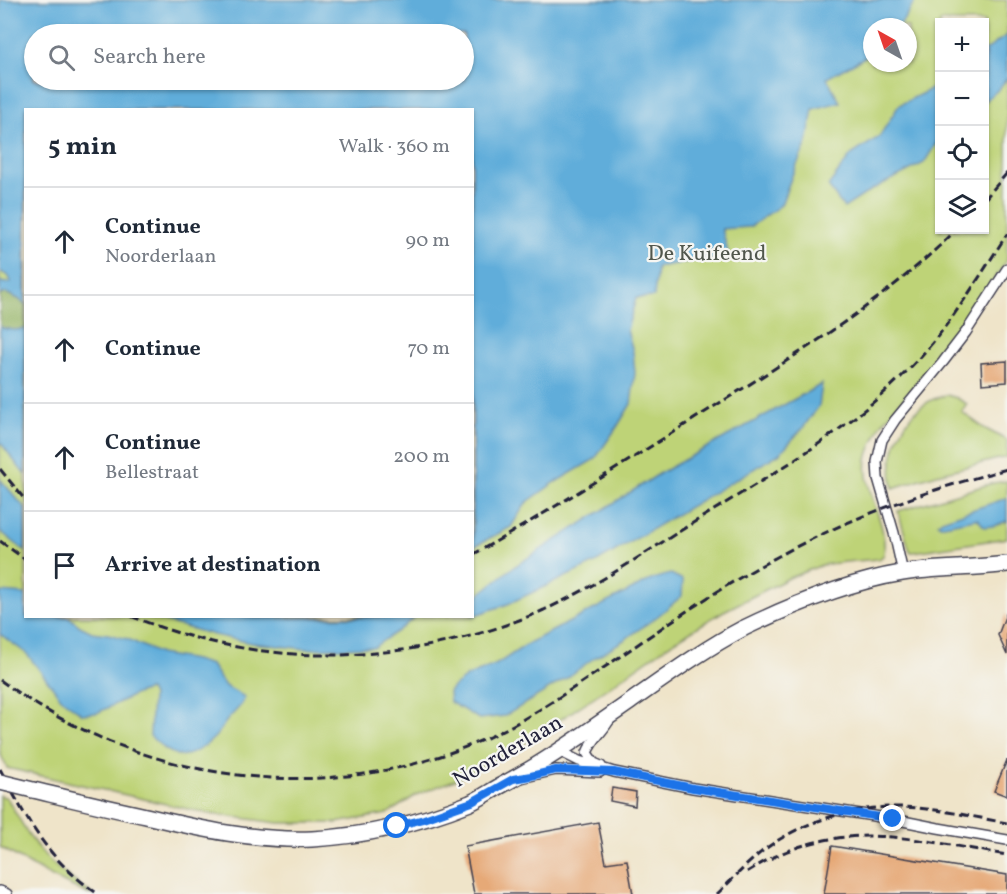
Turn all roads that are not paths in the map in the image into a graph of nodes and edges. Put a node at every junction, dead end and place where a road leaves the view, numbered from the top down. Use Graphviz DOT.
graph roads {
  1 [pos="1007,269"];
  2 [pos="1007,564"];
  3 [pos="903,573"];
  4 [pos="611,715"];
  5 [pos="559,751"];
  6 [pos="614,772"];
  7 [pos="513,779"];
  8 [pos="0,782"];
  9 [pos="1007,840"];
  10 [pos="0,891"];
  11 [pos="7,894"];
  1 -- 3 [label="street"];
  2 -- 3 [label="main road, Noorderlaan"];
  3 -- 4 [label="main road, Noorderlaan"];
  4 -- 5 [label="main road, Noorderlaan"];
  4 -- 6 [label="street"];
  5 -- 6 [label="street"];
  5 -- 7 [label="main road, Noorderlaan"];
  6 -- 7 [label="street"];
  6 -- 9 [label="street"];
  7 -- 8 [label="main road, Noorderlaan, bridge"];
  10 -- 11 [label="street"];
}
